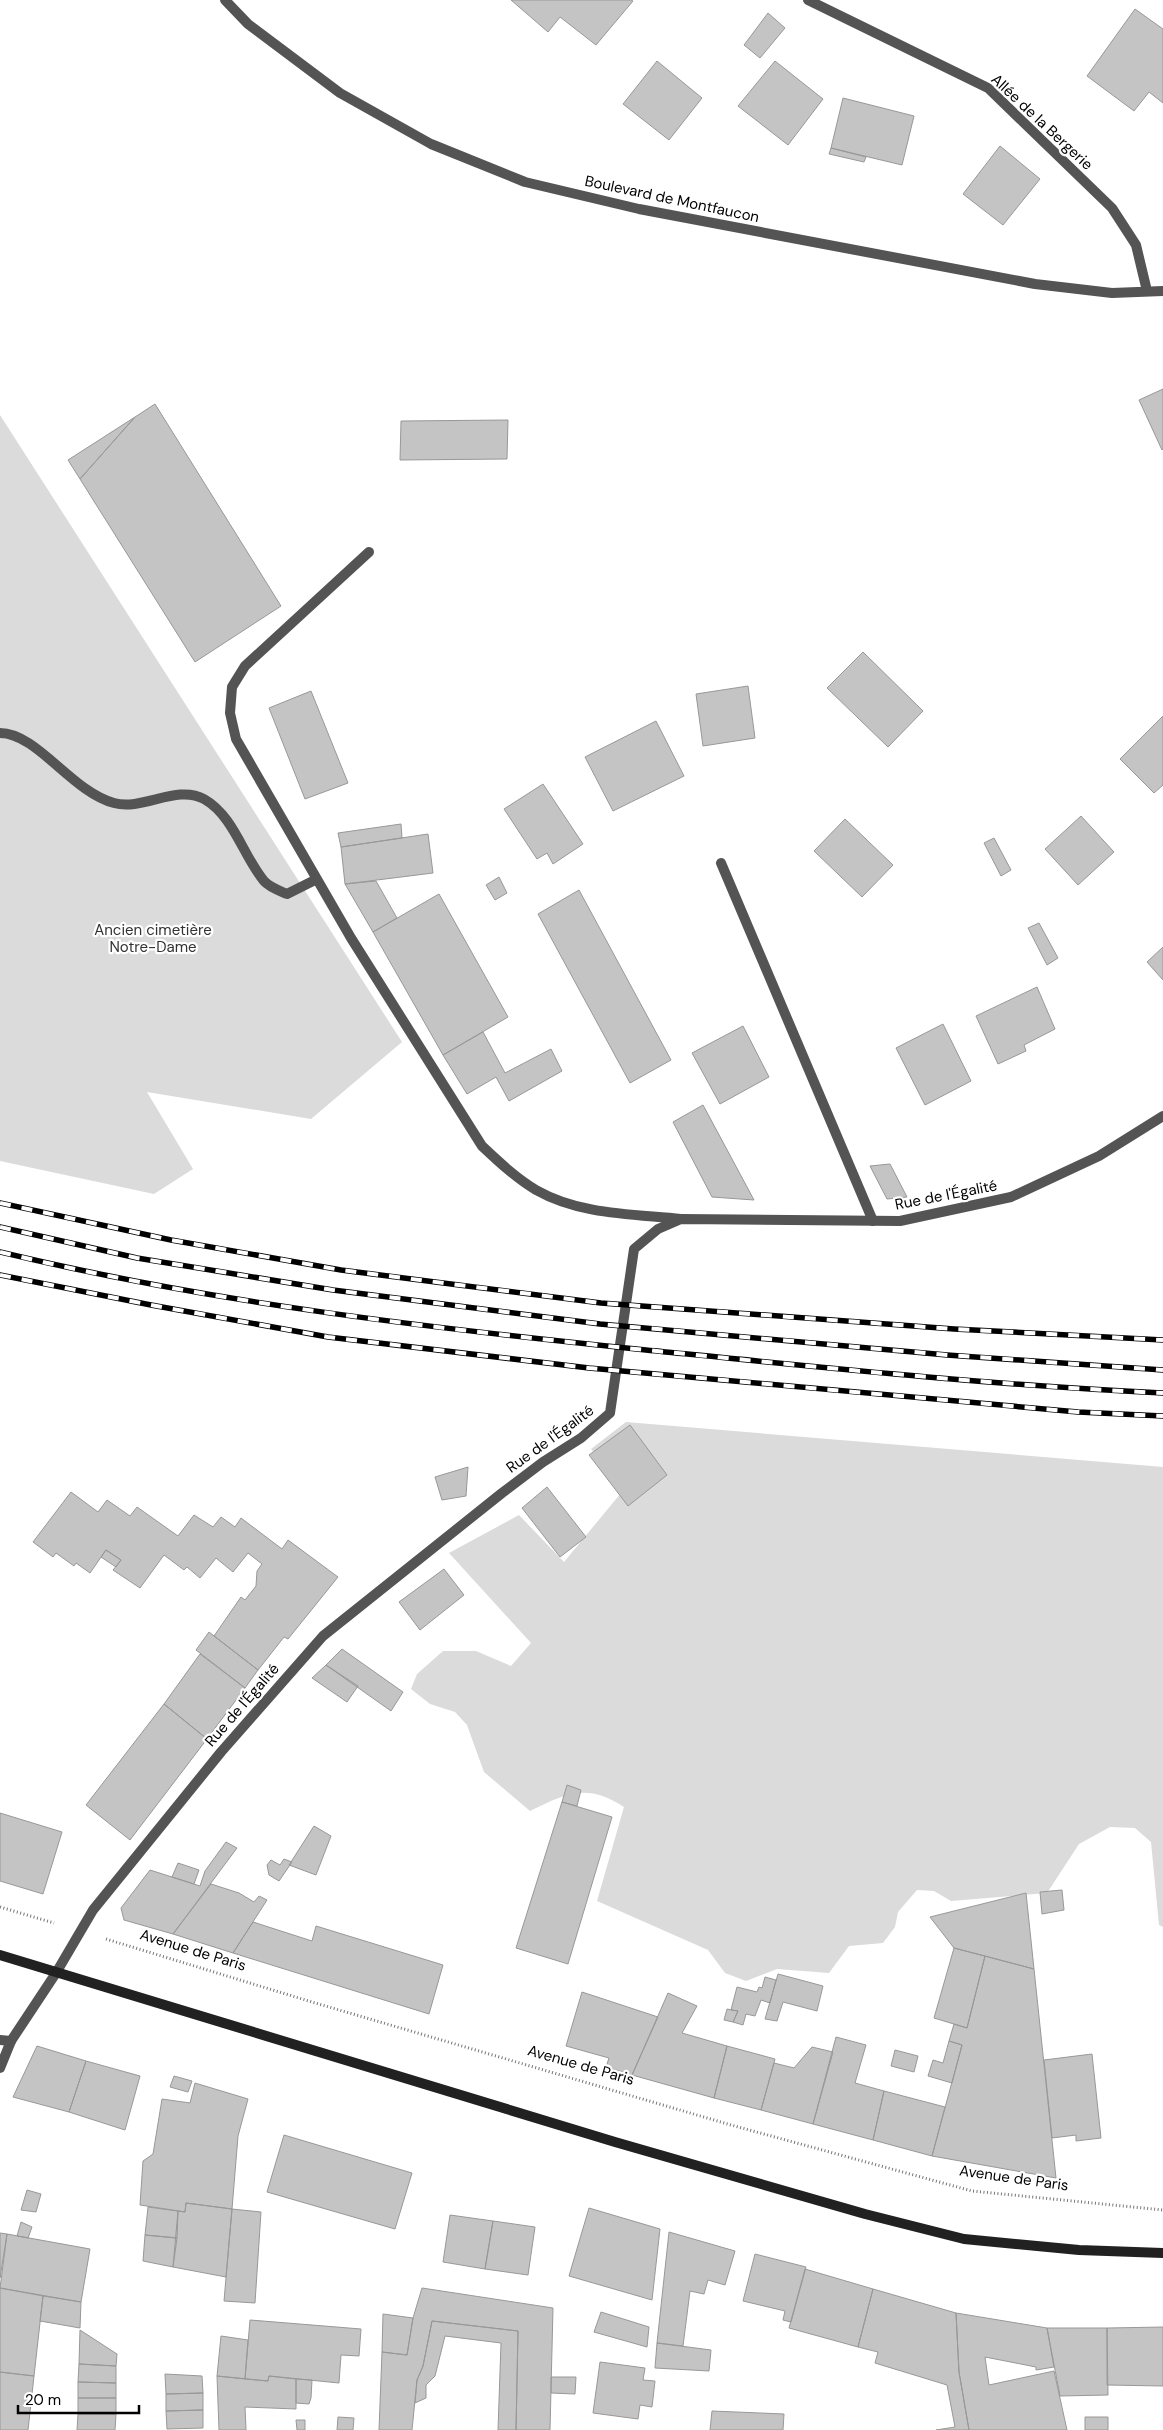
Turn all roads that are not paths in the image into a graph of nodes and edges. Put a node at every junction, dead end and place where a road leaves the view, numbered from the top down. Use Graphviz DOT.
graph roads {
  1 [pos="225,0"];
  2 [pos="808,0"];
  3 [pos="1147,291"];
  4 [pos="1163,291"];
  5 [pos="369,552"];
  6 [pos="0,732"];
  7 [pos="721,862"];
  8 [pos="317,879"];
  9 [pos="1163,1116"];
  10 [pos="682,1219"];
  11 [pos="874,1221"];
  12 [pos="0,1955"];
  13 [pos="56,1973"];
  14 [pos="0,2040"];
  15 [pos="11,2041"];
  16 [pos="0,2068"];
  17 [pos="1163,2253"];
  1 -- 3 [label="street, Boulevard de Montfaucon"];
  2 -- 3 [label="street, Allée de la Bergerie"];
  3 -- 4 [label="street, Boulevard de Montfaucon"];
  5 -- 8 [label="street"];
  6 -- 8 [label="street"];
  7 -- 11 [label="street"];
  8 -- 10 [label="street"];
  9 -- 11 [label="street, Rue de l'Égalité"];
  10 -- 11 [label="street, Rue de l'Égalité"];
  10 -- 13 [label="street, Rue de l'Égalité"];
  12 -- 13 [label="main road"];
  13 -- 15 [label="street, Rue de l'Égalité"];
  13 -- 17 [label="main road"];
  14 -- 15 [label="street"];
  15 -- 16 [label="street, Rue de l'Égalité"];
}
